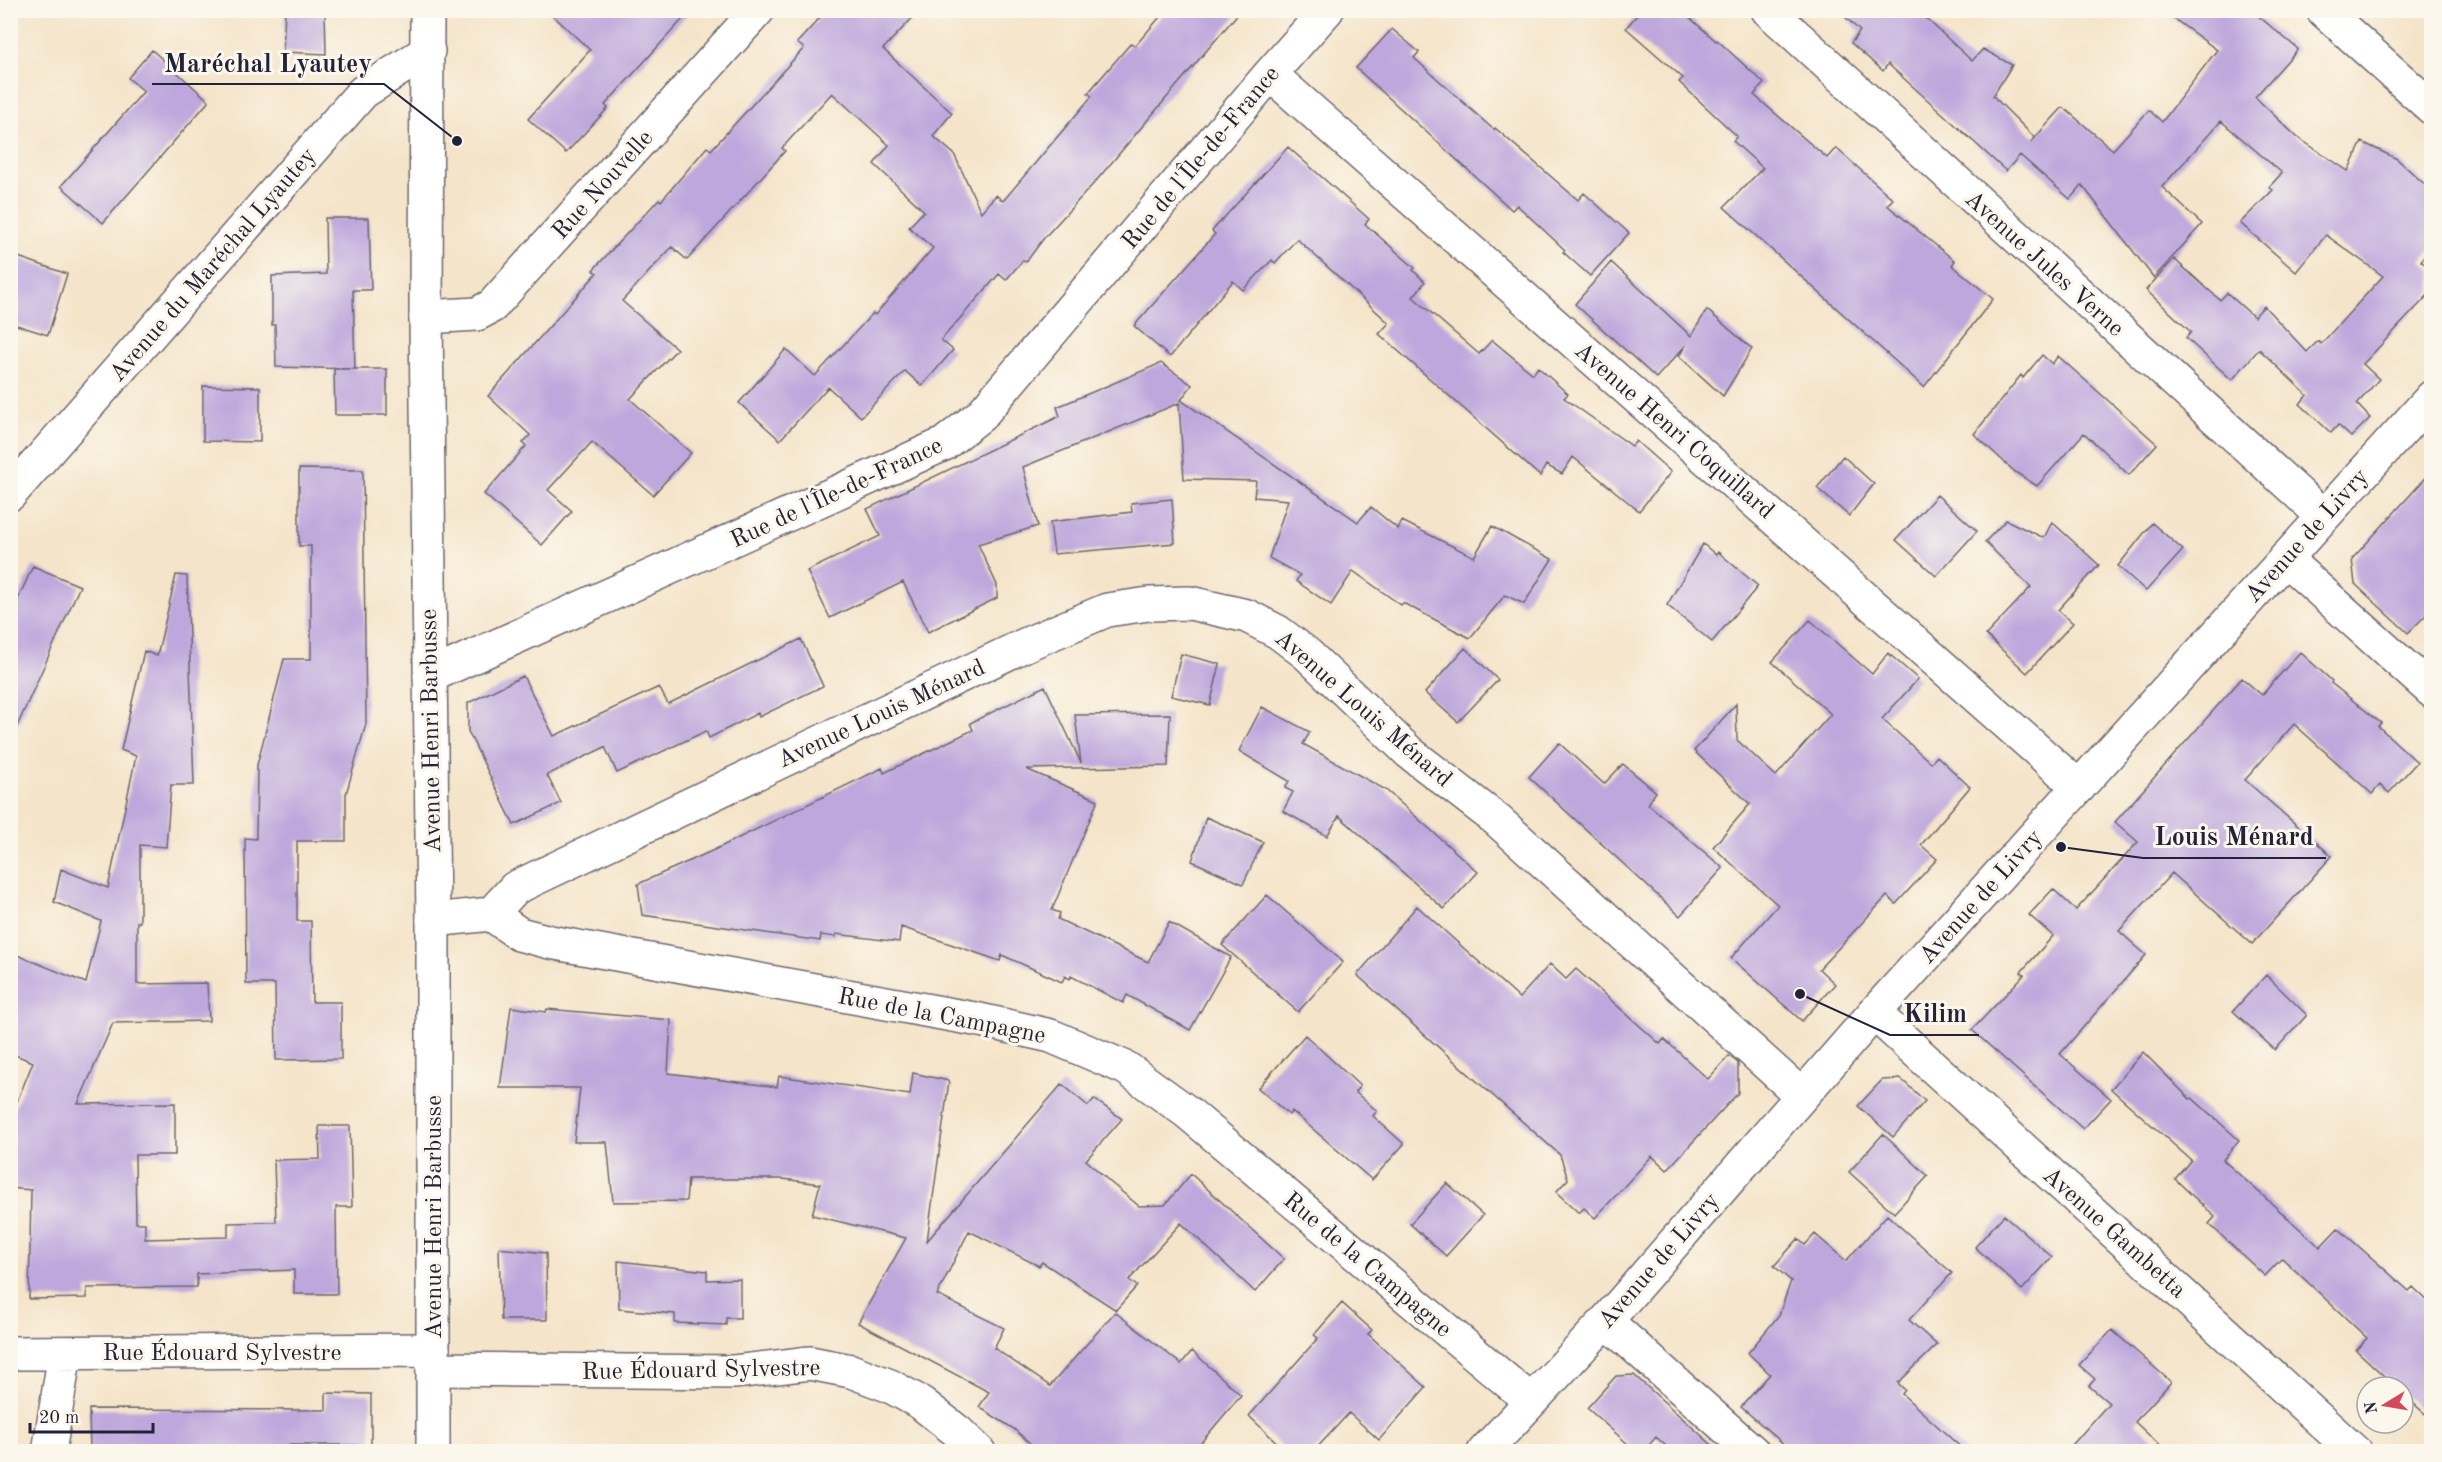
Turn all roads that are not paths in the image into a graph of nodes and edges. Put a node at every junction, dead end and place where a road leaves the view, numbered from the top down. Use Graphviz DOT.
graph roads {
  1 [pos="427,10"];
  2 [pos="758,10"];
  3 [pos="1327,10"];
  4 [pos="1768,10"];
  5 [pos="2323,10"];
  6 [pos="428,51"];
  7 [pos="1270,74"];
  8 [pos="2432,108"];
  9 [pos="426,317"];
  10 [pos="2432,397"];
  11 [pos="10,494"];
  12 [pos="2323,516"];
  13 [pos="2285,559"];
  14 [pos="430,676"];
  15 [pos="2432,692"];
  16 [pos="2079,787"];
  17 [pos="491,914"];
  18 [pos="433,920"];
  19 [pos="1874,1013"];
  20 [pos="1801,1095"];
  21 [pos="1606,1321"];
  22 [pos="10,1353"];
  23 [pos="65,1353"];
  24 [pos="433,1360"];
  25 [pos="1531,1401"];
  26 [pos="49,1452"];
  27 [pos="434,1452"];
  28 [pos="979,1452"];
  29 [pos="1484,1452"];
  30 [pos="1753,1452"];
  31 [pos="2355,1452"];
  1 -- 6 [label="street, Avenue Henri Barbusse"];
  2 -- 9 [label="street, Rue Nouvelle"];
  3 -- 7 [label="street, Rue de l'Île-de-France"];
  4 -- 12 [label="street, Avenue Jules Verne"];
  5 -- 8 [label="street"];
  6 -- 9 [label="street, Avenue Henri Barbusse"];
  6 -- 11 [label="street, Avenue du Maréchal Lyautey"];
  7 -- 14 [label="street, Rue de l'Île-de-France"];
  7 -- 16 [label="street, Avenue Henri Coquillard"];
  9 -- 14 [label="street, Avenue Henri Barbusse"];
  10 -- 12 [label="street, Avenue de Livry"];
  12 -- 13 [label="street, Avenue de Livry"];
  13 -- 15 [label="street"];
  13 -- 16 [label="street, Avenue de Livry"];
  14 -- 18 [label="street, Avenue Henri Barbusse"];
  16 -- 19 [label="street, Avenue de Livry"];
  17 -- 18 [label="street"];
  17 -- 20 [label="street, Avenue Louis Ménard"];
  17 -- 25 [label="street, Rue de la Campagne"];
  18 -- 24 [label="street, Avenue Henri Barbusse"];
  19 -- 20 [label="street, Avenue de Livry"];
  19 -- 31 [label="street, Avenue Gambetta"];
  20 -- 21 [label="street, Avenue de Livry"];
  21 -- 25 [label="street, Avenue de Livry"];
  21 -- 30 [label="street"];
  22 -- 23 [label="street, Rue Édouard Sylvestre"];
  23 -- 24 [label="street, Rue Édouard Sylvestre"];
  23 -- 26 [label="street"];
  24 -- 27 [label="street, Avenue Henri Barbusse"];
  24 -- 28 [label="street, Rue Édouard Sylvestre"];
  25 -- 29 [label="street, Avenue de Livry"];
}
